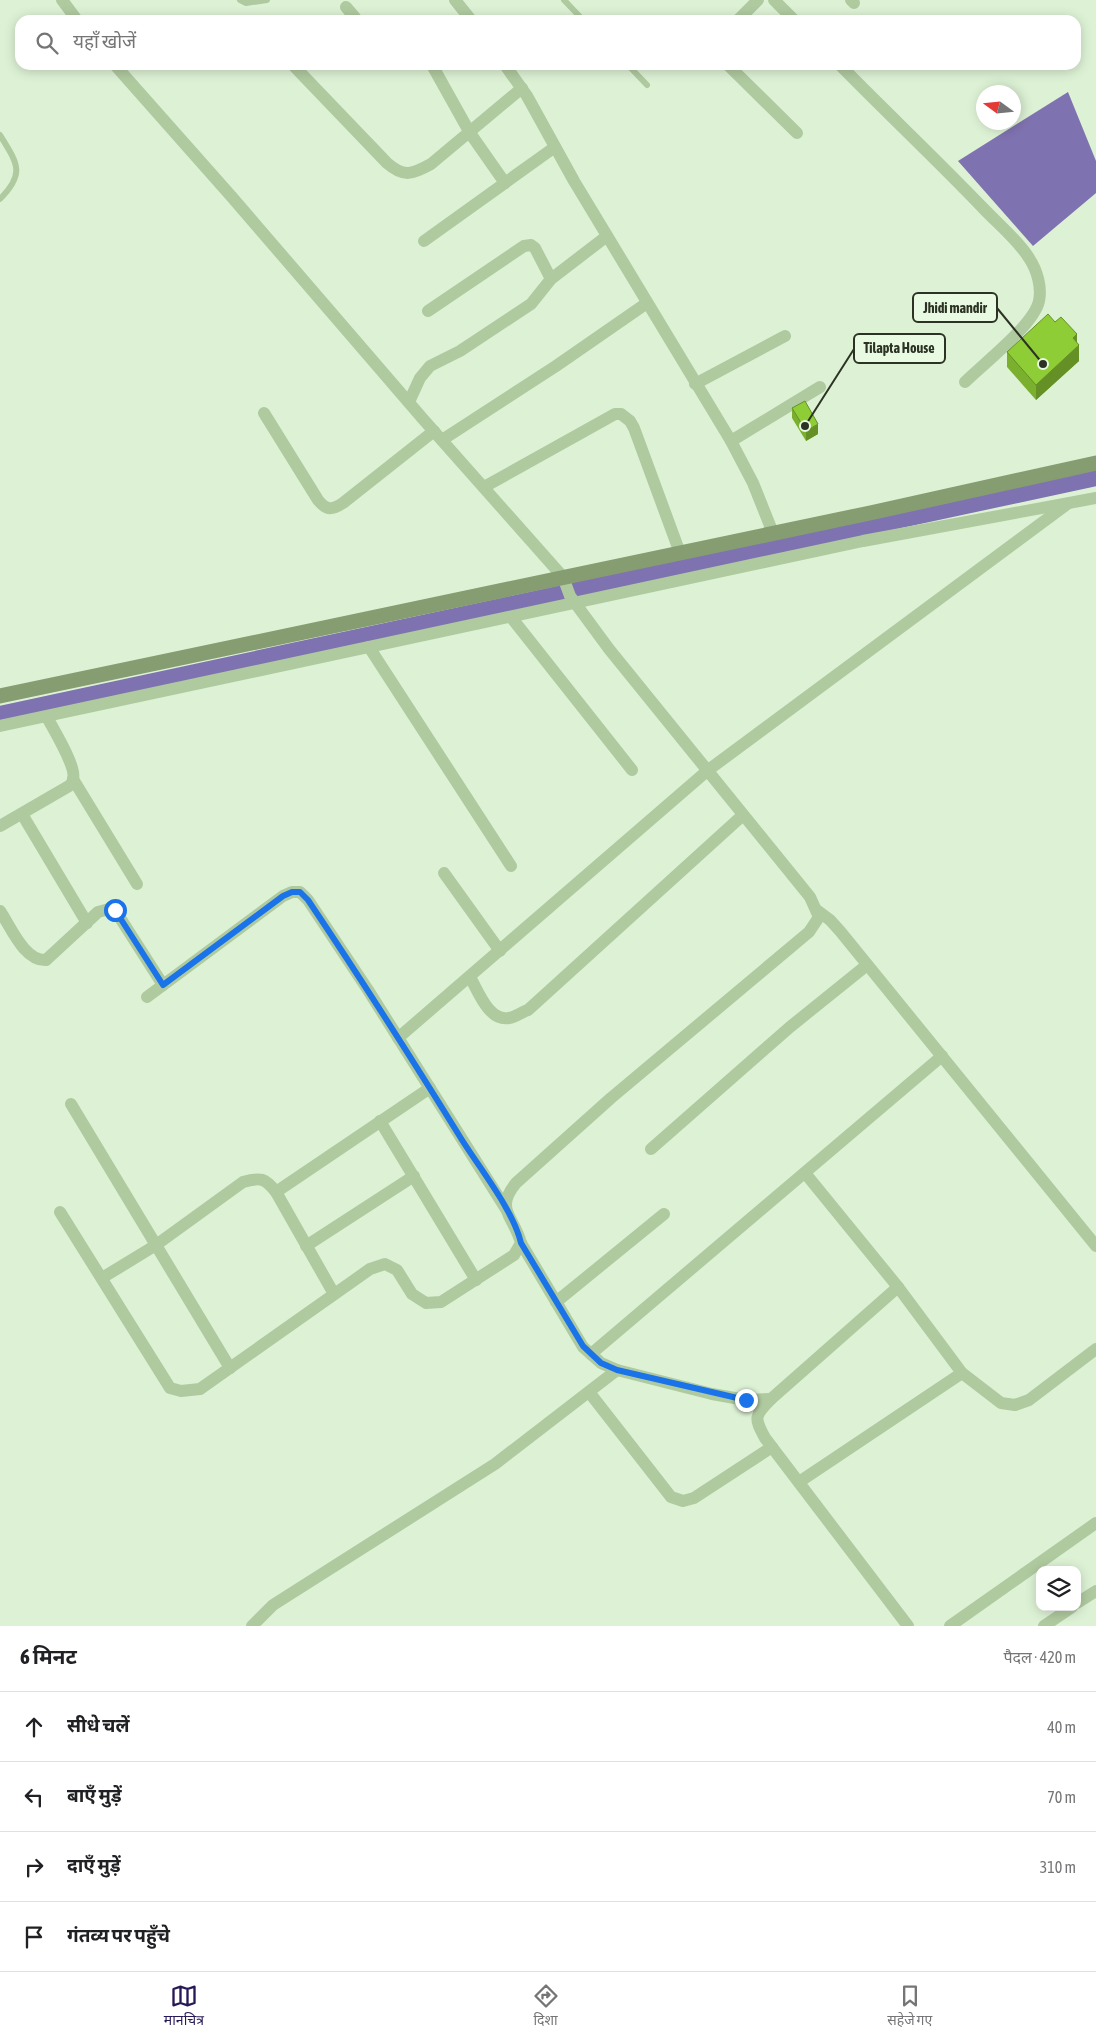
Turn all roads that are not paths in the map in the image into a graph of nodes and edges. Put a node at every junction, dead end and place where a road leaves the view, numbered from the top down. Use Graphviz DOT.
graph roads {
  1 [pos="62,0"];
  2 [pos="240,0"];
  3 [pos="267,0"];
  4 [pos="455,0"];
  5 [pos="564,0"];
  6 [pos="758,0"];
  7 [pos="774,0"];
  8 [pos="346,7"];
  9 [pos="73,15"];
  10 [pos="353,15"];
  11 [pos="467,15"];
  12 [pos="578,15"];
  13 [pos="743,15"];
  14 [pos="789,15"];
  15 [pos="119,70"];
  16 [pos="298,70"];
  17 [pos="435,70"];
  18 [pos="509,70"];
  19 [pos="633,70"];
  20 [pos="733,70"];
  21 [pos="845,70"];
  22 [pos="647,85"];
  23 [pos="522,88"];
  24 [pos="470,133"];
  25 [pos="797,134"];
  26 [pos="0,135"];
  27 [pos="555,147"];
  28 [pos="505,183"];
  29 [pos="0,199"];
  30 [pos="607,236"];
  31 [pos="424,241"];
  32 [pos="551,279"];
  33 [pos="647,303"];
  34 [pos="428,311"];
  35 [pos="785,336"];
  36 [pos="965,382"];
  37 [pos="695,384"];
  38 [pos="820,387"];
  39 [pos="409,402"];
  40 [pos="264,413"];
  41 [pos="438,435"];
  42 [pos="731,442"];
  43 [pos="1096,463"];
  44 [pos="484,487"];
  45 [pos="1096,498"];
  46 [pos="1068,503"];
  47 [pos="773,532"];
  48 [pos="680,553"];
  49 [pos="564,580"];
  50 [pos="573,600"];
  51 [pos="511,617"];
  52 [pos="369,647"];
  53 [pos="0,696"];
  54 [pos="47,717"];
  55 [pos="0,726"];
  56 [pos="632,770"];
  57 [pos="707,771"];
  58 [pos="74,779"];
  59 [pos="22,814"];
  60 [pos="744,815"];
  61 [pos="0,826"];
  62 [pos="511,866"];
  63 [pos="444,872"];
  64 [pos="137,884"];
  65 [pos="0,911"];
  66 [pos="818,911"];
  67 [pos="87,923"];
  68 [pos="500,950"];
  69 [pos="867,965"];
  70 [pos="470,977"];
  71 [pos="163,985"];
  72 [pos="147,997"];
  73 [pos="398,1038"];
  74 [pos="942,1056"];
  75 [pos="430,1088"];
  76 [pos="71,1104"];
  77 [pos="380,1121"];
  78 [pos="651,1149"];
  79 [pos="805,1173"];
  80 [pos="414,1176"];
  81 [pos="276,1192"];
  82 [pos="506,1209"];
  83 [pos="60,1212"];
  84 [pos="664,1214"];
  85 [pos="521,1243"];
  86 [pos="156,1245"];
  87 [pos="306,1246"];
  88 [pos="1096,1246"];
  89 [pos="102,1278"];
  90 [pos="476,1280"];
  91 [pos="898,1288"];
  92 [pos="334,1294"];
  93 [pos="556,1302"];
  94 [pos="1096,1349"];
  95 [pos="591,1354"];
  96 [pos="230,1368"];
  97 [pos="617,1370"];
  98 [pos="962,1373"];
  99 [pos="589,1392"];
  100 [pos="771,1400"];
  101 [pos="772,1447"];
  102 [pos="798,1482"];
  103 [pos="1096,1523"];
  104 [pos="1096,1590"];
  105 [pos="1081,1600"];
  106 [pos="1066,1611"];
  107 [pos="252,1626"];
  108 [pos="908,1626"];
  109 [pos="950,1626"];
  110 [pos="1044,1626"];
  1 -- 9 [label="street"];
  2 -- 3 [label="lane"];
  4 -- 11 [label="street"];
  5 -- 12 [label="lane"];
  6 -- 13 [label="street"];
  7 -- 14 [label="street"];
  8 -- 10 [label="street"];
  15 -- 39 [label="street"];
  16 -- 24 [label="street"];
  17 -- 24 [label="street"];
  18 -- 23 [label="street"];
  19 -- 22 [label="lane"];
  20 -- 25 [label="street"];
  21 -- 36 [label="street"];
  23 -- 24 [label="street"];
  23 -- 27 [label="street"];
  24 -- 28 [label="street"];
  26 -- 29 [label="lane"];
  27 -- 28 [label="street"];
  27 -- 30 [label="street"];
  28 -- 31 [label="street"];
  30 -- 32 [label="street"];
  30 -- 33 [label="street"];
  32 -- 34 [label="street"];
  32 -- 39 [label="street"];
  33 -- 37 [label="street"];
  33 -- 41 [label="street"];
  35 -- 37 [label="street"];
  37 -- 42 [label="street"];
  38 -- 42 [label="street"];
  39 -- 41 [label="street"];
  40 -- 41 [label="street"];
  41 -- 44 [label="street"];
  42 -- 47 [label="street"];
  43 -- 47 [label="street"];
  44 -- 48 [label="street"];
  44 -- 49 [label="street"];
  45 -- 46 [label="street"];
  46 -- 50 [label="street"];
  46 -- 57 [label="street"];
  47 -- 48 [label="street"];
  48 -- 49 [label="street"];
  49 -- 50 [label="street"];
  49 -- 53 [label="street"];
  50 -- 51 [label="street"];
  50 -- 57 [label="street"];
  51 -- 52 [label="street"];
  51 -- 56 [label="street"];
  52 -- 54 [label="street"];
  52 -- 62 [label="street"];
  54 -- 55 [label="street"];
  54 -- 58 [label="street"];
  57 -- 60 [label="street"];
  57 -- 68 [label="street"];
  58 -- 59 [label="street"];
  58 -- 64 [label="street"];
  59 -- 61 [label="street"];
  59 -- 67 [label="street"];
  60 -- 66 [label="street"];
  60 -- 70 [label="street"];
  63 -- 68 [label="street"];
  65 -- 67 [label="street"];
  66 -- 69 [label="street"];
  66 -- 82 [label="street"];
  67 -- 71 [label="street"];
  68 -- 70 [label="street"];
  69 -- 74 [label="street"];
  69 -- 78 [label="street"];
  70 -- 73 [label="street"];
  71 -- 72 [label="street"];
  71 -- 73 [label="street"];
  73 -- 75 [label="street"];
  74 -- 79 [label="street"];
  74 -- 88 [label="street"];
  75 -- 77 [label="street"];
  75 -- 82 [label="street"];
  76 -- 86 [label="street"];
  77 -- 80 [label="street"];
  77 -- 81 [label="street"];
  79 -- 91 [label="street"];
  79 -- 95 [label="street"];
  80 -- 87 [label="street"];
  80 -- 90 [label="street"];
  81 -- 86 [label="street"];
  81 -- 87 [label="street"];
  82 -- 85 [label="street"];
  83 -- 89 [label="street"];
  84 -- 93 [label="street"];
  85 -- 90 [label="street"];
  85 -- 93 [label="street"];
  86 -- 89 [label="street"];
  86 -- 96 [label="street"];
  87 -- 92 [label="street"];
  89 -- 96 [label="street"];
  90 -- 92 [label="street"];
  91 -- 98 [label="street"];
  91 -- 100 [label="street"];
  92 -- 96 [label="street"];
  93 -- 95 [label="street"];
  94 -- 98 [label="street"];
  95 -- 97 [label="street"];
  97 -- 99 [label="street"];
  97 -- 100 [label="street"];
  98 -- 102 [label="street"];
  99 -- 101 [label="street"];
  99 -- 107 [label="street"];
  100 -- 101 [label="street"];
  101 -- 102 [label="street"];
  102 -- 108 [label="street"];
  103 -- 109 [label="street"];
  104 -- 105 [label="street"];
  106 -- 110 [label="street"];
}
